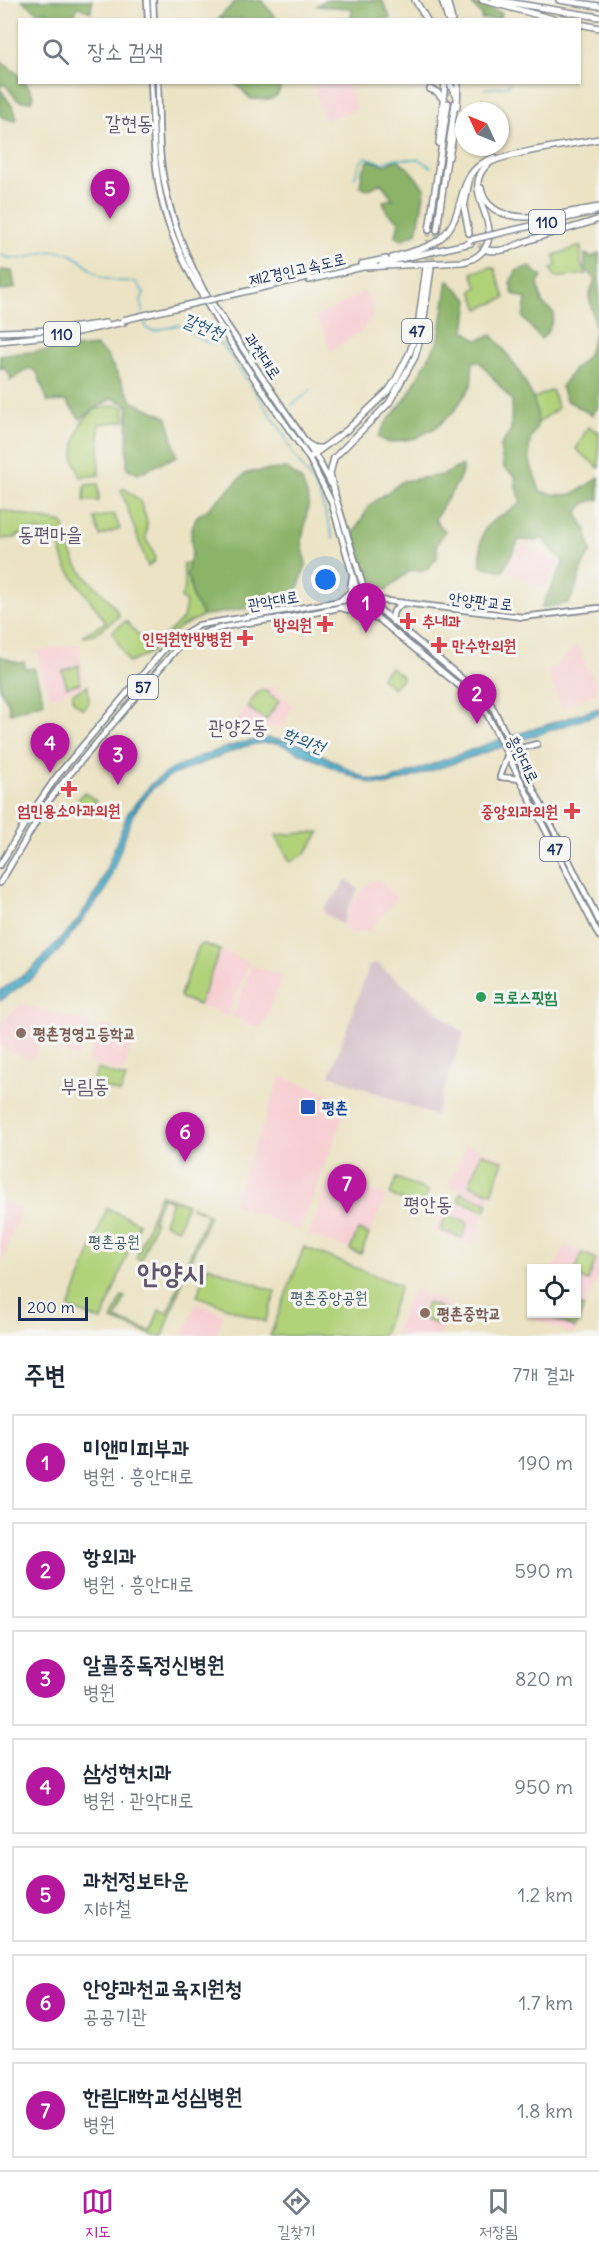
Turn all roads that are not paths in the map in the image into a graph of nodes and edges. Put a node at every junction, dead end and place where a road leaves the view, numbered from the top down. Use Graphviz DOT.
graph roads {
  1 [pos="147,0"];
  2 [pos="153,0"];
  3 [pos="415,0"];
  4 [pos="445,0"];
  5 [pos="482,0"];
  6 [pos="494,0"];
  7 [pos="559,0"];
  8 [pos="598,6"];
  9 [pos="599,17"];
  10 [pos="148,18"];
  11 [pos="154,18"];
  12 [pos="425,18"];
  13 [pos="450,18"];
  14 [pos="550,18"];
  15 [pos="581,24"];
  16 [pos="599,28"];
  17 [pos="151,84"];
  18 [pos="158,84"];
  19 [pos="436,84"];
  20 [pos="447,84"];
  21 [pos="447,84"];
  22 [pos="458,84"];
  23 [pos="462,84"];
  24 [pos="458,90"];
  25 [pos="451,100"];
  26 [pos="599,138"];
  27 [pos="504,157"];
  28 [pos="485,161"];
  29 [pos="599,210"];
  30 [pos="599,219"];
  31 [pos="429,230"];
  32 [pos="437,230"];
  33 [pos="470,239"];
  34 [pos="487,250"];
  35 [pos="392,258"];
  36 [pos="366,267"];
  37 [pos="309,278"];
  38 [pos="123,321"];
  39 [pos="0,332"];
  40 [pos="0,341"];
  41 [pos="306,443"];
  42 [pos="323,448"];
  43 [pos="312,457"];
  44 [pos="335,493"];
  45 [pos="352,577"];
  46 [pos="370,599"];
  47 [pos="360,600"];
  48 [pos="404,603"];
  49 [pos="338,604"];
  50 [pos="599,608"];
  51 [pos="393,622"];
  52 [pos="383,623"];
  53 [pos="537,744"];
  54 [pos="512,749"];
  55 [pos="506,752"];
  56 [pos="520,779"];
  57 [pos="0,865"];
  58 [pos="0,883"];
  59 [pos="584,891"];
  60 [pos="578,894"];
  61 [pos="591,905"];
  62 [pos="584,908"];
  63 [pos="599,921"];
  64 [pos="599,936"];
  1 -- 10 [label="main road"];
  2 -- 11 [label="main road"];
  3 -- 12 [label="highway"];
  4 -- 13 [label="highway"];
  5 -- 14 [label="highway"];
  6 -- 9 [label="highway"];
  7 -- 8 [label="highway"];
  15 -- 16 [label="highway"];
  17 -- 43 [label="main road, 과천대로 / 47"];
  18 -- 41 [label="main road, 과천대로"];
  19 -- 25 [label="highway"];
  20 -- 25 [label="highway"];
  21 -- 25 [label="highway"];
  22 -- 24 [label="highway"];
  23 -- 24 [label="highway"];
  24 -- 25 [label="highway"];
  25 -- 31 [label="highway"];
  25 -- 32 [label="highway"];
  26 -- 27 [label="highway"];
  26 -- 28 [label="highway"];
  27 -- 29 [label="highway"];
  27 -- 36 [label="highway"];
  28 -- 33 [label="highway"];
  28 -- 35 [label="highway"];
  29 -- 33 [label="highway, 제2경인고속도로 / 110, bridge"];
  30 -- 34 [label="highway"];
  33 -- 35 [label="highway, 제2경인고속도로 / 110"];
  33 -- 36 [label="highway, 제2경인고속도로 / 110"];
  35 -- 37 [label="highway, 제2경인고속도로 / 110"];
  36 -- 37 [label="highway, 제2경인고속도로 / 110"];
  37 -- 38 [label="highway, 제2경인고속도로 / 110, bridge"];
  38 -- 39 [label="highway, 제2경인고속도로 / 110"];
  38 -- 40 [label="highway, 제2경인고속도로 / 110"];
  41 -- 42 [label="highway"];
  41 -- 43 [label="main road, 과천대로"];
  42 -- 43 [label="highway"];
  42 -- 44 [label="highway, 47"];
  43 -- 44 [label="main road, 과천대로"];
  43 -- 45 [label="main road, 과천대로 / 47"];
  44 -- 46 [label="main road, 과천대로 / 47"];
  45 -- 47 [label="main road, 과천대로 / 47"];
  45 -- 49 [label="main road"];
  46 -- 47 [label="main road, 안양판교로 / 57"];
  46 -- 48 [label="main road, 안양판교로 / 57"];
  46 -- 51 [label="main road, 흥안대로 / 47"];
  47 -- 49 [label="main road, 관악대로 / 57"];
  47 -- 52 [label="main road, 흥안대로 / 47"];
  48 -- 50 [label="main road, 안양판교로 / 57"];
  48 -- 51 [label="main road"];
  49 -- 52 [label="main road"];
  49 -- 57 [label="main road, 관악대로 / 57"];
  49 -- 58 [label="main road, 관악대로 / 57"];
  51 -- 54 [label="main road, 흥안대로 / 47"];
  52 -- 55 [label="main road, 흥안대로 / 47"];
  53 -- 54 [label="main road"];
  54 -- 59 [label="main road, 흥안대로 / 47"];
  55 -- 56 [label="main road, 흥안대로 / 47"];
  55 -- 56 [label="main road"];
  56 -- 60 [label="main road, 흥안대로 / 47"];
  59 -- 60 [label="main road"];
  59 -- 61 [label="main road, 흥안대로 / 47"];
  60 -- 62 [label="main road, 흥안대로 / 47"];
  61 -- 62 [label="main road"];
  61 -- 63 [label="main road, 흥안대로 / 47"];
  62 -- 64 [label="main road, 흥안대로 / 47"];
}
